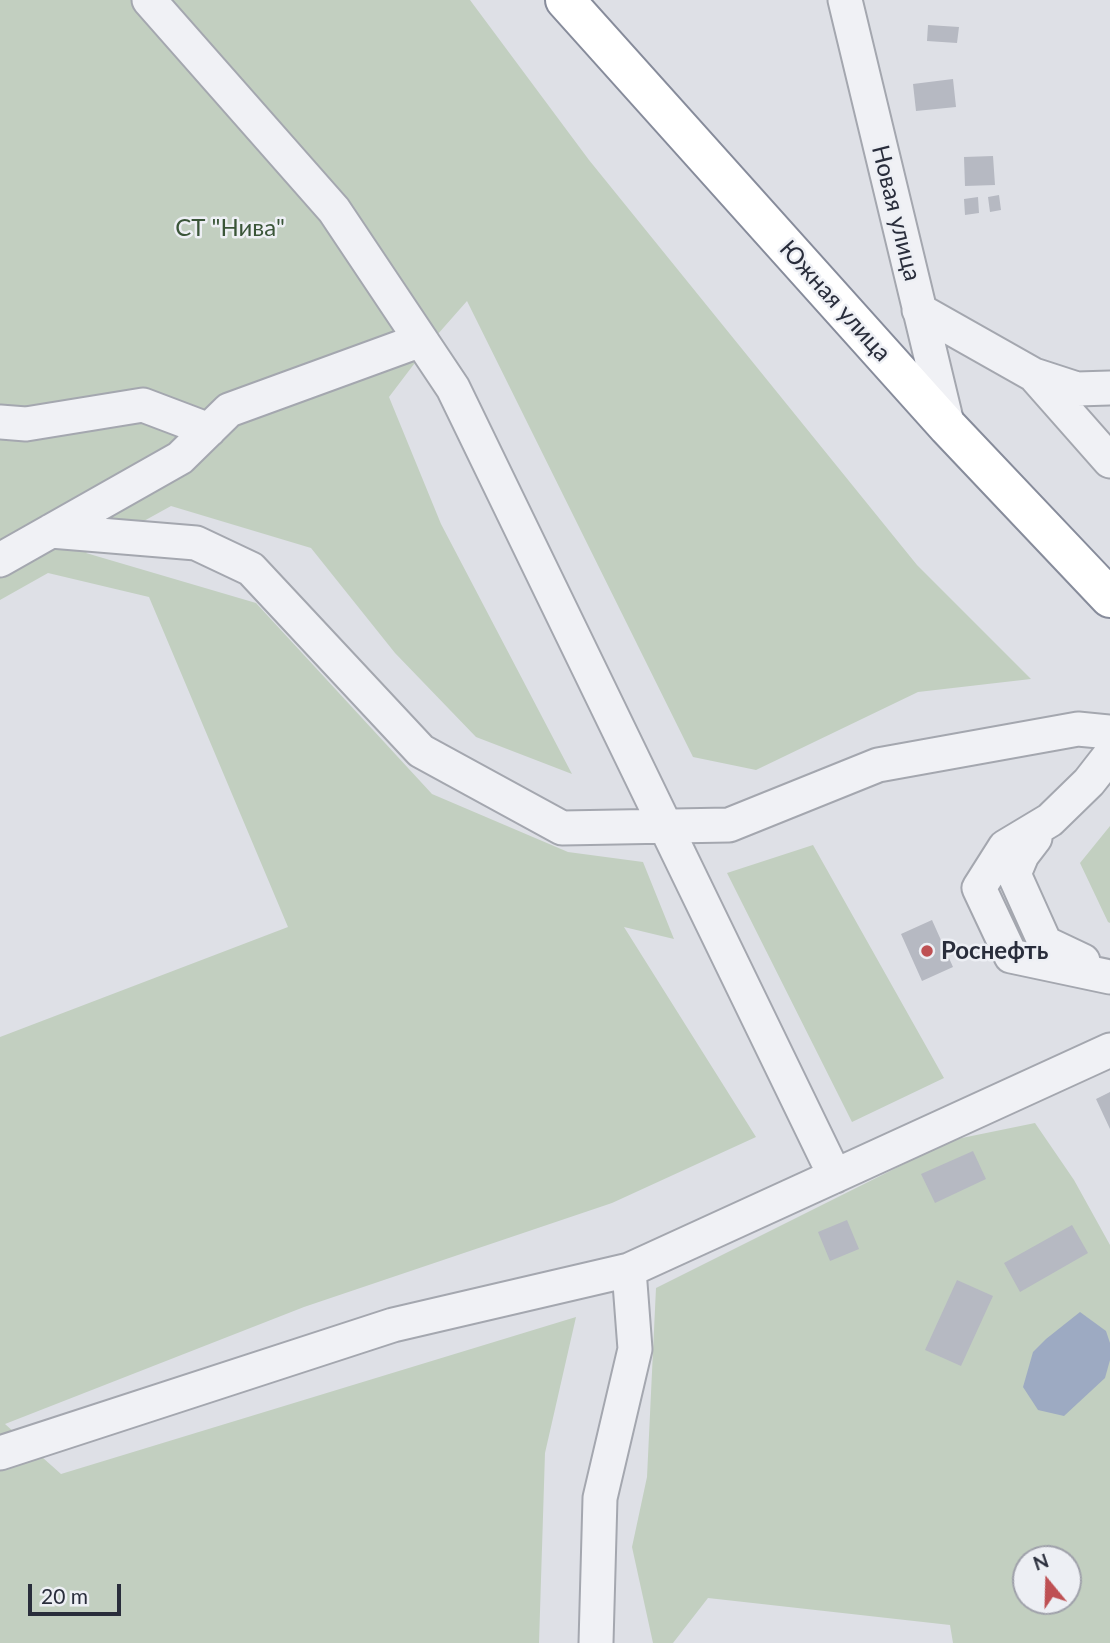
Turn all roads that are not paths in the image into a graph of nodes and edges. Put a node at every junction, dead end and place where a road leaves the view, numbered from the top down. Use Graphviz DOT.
graph roads {
  1 [pos="149,0"];
  2 [pos="565,0"];
  3 [pos="845,0"];
  4 [pos="919,310"];
  5 [pos="421,340"];
  6 [pos="1034,375"];
  7 [pos="1110,388"];
  8 [pos="0,422"];
  9 [pos="948,426"];
  10 [pos="209,430"];
  11 [pos="1110,461"];
  12 [pos="51,531"];
  13 [pos="0,560"];
  14 [pos="1110,598"];
  15 [pos="1110,732"];
  16 [pos="1110,755"];
  17 [pos="666,827"];
  18 [pos="1110,976"];
  19 [pos="1110,1050"];
  20 [pos="835,1176"];
  21 [pos="629,1270"];
  22 [pos="0,1453"];
  23 [pos="596,1643"];
  1 -- 5 [label="street"];
  2 -- 9 [label="highway, Южная улица"];
  3 -- 4 [label="street, Новая улица"];
  4 -- 6 [label="street"];
  4 -- 9 [label="street, Новая улица"];
  5 -- 10 [label="street"];
  5 -- 17 [label="street"];
  6 -- 7 [label="street"];
  6 -- 11 [label="street"];
  8 -- 10 [label="street"];
  9 -- 14 [label="highway, Южная улица"];
  10 -- 12 [label="street"];
  12 -- 13 [label="street"];
  12 -- 17 [label="street"];
  15 -- 17 [label="street"];
  16 -- 18 [label="street"];
  17 -- 20 [label="street"];
  19 -- 20 [label="street"];
  20 -- 21 [label="street"];
  21 -- 22 [label="street"];
  21 -- 23 [label="street"];
}
